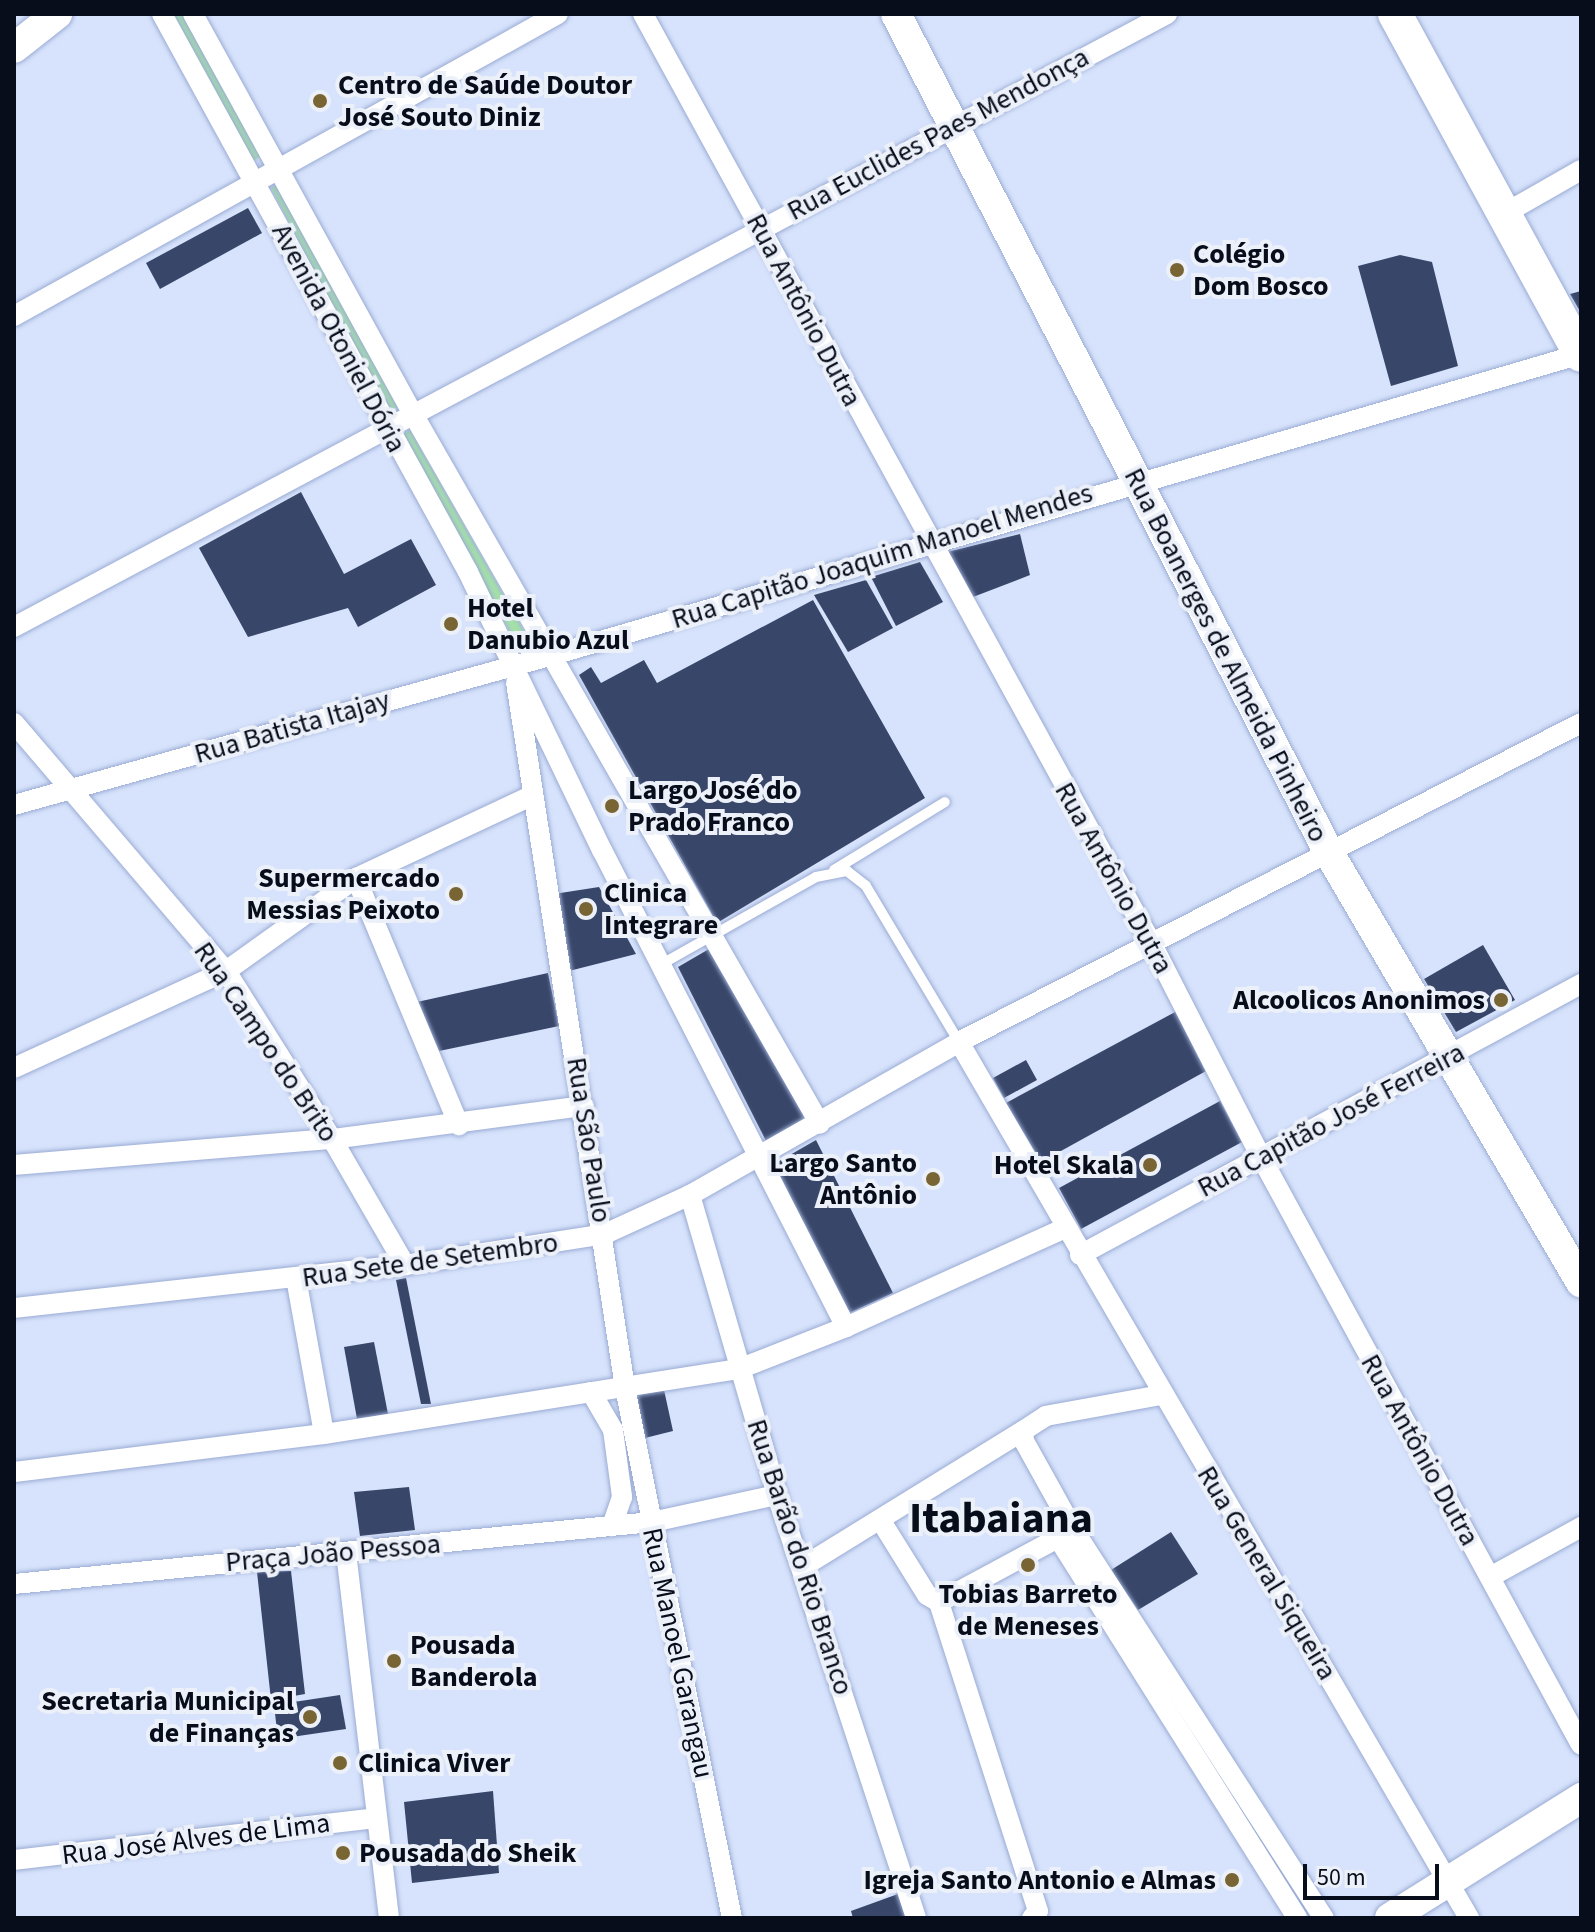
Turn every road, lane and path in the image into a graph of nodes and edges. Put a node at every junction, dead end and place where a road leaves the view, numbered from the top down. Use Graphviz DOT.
graph roads {
  1 [pos="57,14"];
  2 [pos="162,14"];
  3 [pos="193,14"];
  4 [pos="558,14"];
  5 [pos="643,14"];
  6 [pos="896,14"];
  7 [pos="1167,14"];
  8 [pos="1395,14"];
  9 [pos="14,48"];
  10 [pos="953,129"];
  11 [pos="1581,170"];
  12 [pos="267,174"];
  13 [pos="1502,215"];
  14 [pos="760,227"];
  15 [pos="14,316"];
  16 [pos="1581,354"];
  17 [pos="413,414"];
  18 [pos="387,428"];
  19 [pos="1136,480"];
  20 [pos="928,543"];
  21 [pos="14,627"];
  22 [pos="553,655"];
  23 [pos="514,662"];
  24 [pos="14,723"];
  25 [pos="1581,723"];
  26 [pos="38,751"];
  27 [pos="71,792"];
  28 [pos="531,796"];
  29 [pos="945,802"];
  30 [pos="15,805"];
  31 [pos="1329,853"];
  32 [pos="833,870"];
  33 [pos="356,878"];
  34 [pos="715,933"];
  35 [pos="1153,946"];
  36 [pos="660,965"];
  37 [pos="226,971"];
  38 [pos="1581,984"];
  39 [pos="959,1042"];
  40 [pos="1447,1058"];
  41 [pos="14,1068"];
  42 [pos="584,1106"];
  43 [pos="820,1124"];
  44 [pos="459,1125"];
  45 [pos="332,1139"];
  46 [pos="758,1156"];
  47 [pos="1261,1157"];
  48 [pos="14,1165"];
  49 [pos="690,1195"];
  50 [pos="1065,1228"];
  51 [pos="605,1234"];
  52 [pos="1080,1255"];
  53 [pos="405,1265"];
  54 [pos="296,1278"];
  55 [pos="1581,1283"];
  56 [pos="14,1308"];
  57 [pos="846,1327"];
  58 [pos="739,1369"];
  59 [pos="625,1388"];
  60 [pos="591,1392"];
  61 [pos="1161,1395"];
  62 [pos="324,1434"];
  63 [pos="1023,1436"];
  64 [pos="14,1472"];
  65 [pos="777,1495"];
  66 [pos="881,1521"];
  67 [pos="652,1522"];
  68 [pos="612,1526"];
  69 [pos="1581,1527"];
  70 [pos="1066,1528"];
  71 [pos="346,1552"];
  72 [pos="804,1566"];
  73 [pos="1490,1577"];
  74 [pos="14,1584"];
  75 [pos="933,1598"];
  76 [pos="1186,1701"];
  77 [pos="1167,1712"];
  78 [pos="1581,1745"];
  79 [pos="1581,1798"];
  80 [pos="377,1818"];
  81 [pos="1256,1835"];
  82 [pos="14,1860"];
  83 [pos="1448,1881"];
  84 [pos="1033,1916"];
  85 [pos="389,1918"];
  86 [pos="732,1918"];
  87 [pos="916,1918"];
  88 [pos="1297,1918"];
  89 [pos="1324,1918"];
  90 [pos="1390,1918"];
  91 [pos="1469,1918"];
  1 -- 9 [label="street"];
  2 -- 12 [label="street, Avenida Otoniel Dória"];
  3 -- 12 [label="street, Avenida Otoniel Dória"];
  4 -- 12 [label="street"];
  5 -- 14 [label="street, Rua Antônio Dutra"];
  6 -- 10 [label="street, Rua Boanerges de Almeida Pinheiro"];
  7 -- 10 [label="street, Rua Euclides Paes Mendonça"];
  8 -- 13 [label="main road"];
  10 -- 14 [label="street, Rua Euclides Paes Mendonça"];
  10 -- 19 [label="street, Rua Boanerges de Almeida Pinheiro"];
  11 -- 13 [label="street"];
  12 -- 15 [label="street"];
  12 -- 17 [label="street, Avenida Otoniel Dória"];
  12 -- 18 [label="street, Avenida Otoniel Dória"];
  13 -- 16 [label="main road"];
  14 -- 17 [label="street, Rua Euclides Paes Mendonça"];
  14 -- 20 [label="street, Rua Antônio Dutra"];
  16 -- 19 [label="street, Rua Capitão Joaquim Manoel Mendes"];
  17 -- 18 [label="street, Rua Euclides Paes Mendonça"];
  17 -- 22 [label="street, Avenida Otoniel Dória"];
  18 -- 21 [label="street, Rua Euclides Paes Mendonça"];
  18 -- 23 [label="street, Avenida Otoniel Dória"];
  19 -- 20 [label="street, Rua Capitão Joaquim Manoel Mendes"];
  19 -- 31 [label="street, Rua Boanerges de Almeida Pinheiro"];
  20 -- 22 [label="street, Rua Capitão Joaquim Manoel Mendes"];
  20 -- 35 [label="street, Rua Antônio Dutra"];
  22 -- 23 [label="street, Rua Capitão Joaquim Manoel Mendes"];
  22 -- 34 [label="street, Avenida Otoniel Dória"];
  23 -- 27 [label="street, Rua Batista Itajay"];
  23 -- 28 [label="street, Rua São Paulo"];
  23 -- 36 [label="street, Avenida Otoniel Dória"];
  24 -- 26 [label="street, Rua Campo do Brito"];
  25 -- 31 [label="street"];
  26 -- 27 [label="street, Rua Campo do Brito"];
  26 -- 30 [label="street"];
  27 -- 30 [label="street, Rua Batista Itajay"];
  27 -- 37 [label="street, Rua Campo do Brito"];
  28 -- 33 [label="street"];
  28 -- 42 [label="street, Rua São Paulo"];
  29 -- 32 [label="lane"];
  31 -- 35 [label="street"];
  31 -- 40 [label="street, Rua Boanerges de Almeida Pinheiro"];
  32 -- 34 [label="lane"];
  32 -- 39 [label="lane"];
  33 -- 37 [label="street"];
  33 -- 44 [label="street"];
  34 -- 36 [label="lane"];
  34 -- 43 [label="street, Avenida Otoniel Dória"];
  35 -- 39 [label="street"];
  35 -- 47 [label="street, Rua Antônio Dutra"];
  36 -- 46 [label="street, Avenida Otoniel Dória"];
  37 -- 41 [label="street"];
  37 -- 45 [label="street, Rua Campo do Brito"];
  38 -- 40 [label="street, Rua Capitão José Ferreira"];
  39 -- 43 [label="street"];
  39 -- 50 [label="street"];
  40 -- 47 [label="street, Rua Capitão José Ferreira"];
  40 -- 55 [label="street, Rua Boanerges de Almeida Pinheiro"];
  42 -- 44 [label="street"];
  42 -- 51 [label="street, Rua São Paulo"];
  43 -- 46 [label="street, Rua Sete de Setembro"];
  44 -- 45 [label="street"];
  45 -- 48 [label="street"];
  45 -- 53 [label="street, Rua Campo do Brito"];
  46 -- 49 [label="street, Rua Sete de Setembro"];
  46 -- 57 [label="street, Avenida Otoniel Dória"];
  47 -- 52 [label="street, Rua Capitão José Ferreira"];
  47 -- 73 [label="street, Rua Antônio Dutra"];
  49 -- 51 [label="street, Rua Sete de Setembro"];
  49 -- 58 [label="street, Rua Barão do Rio Branco"];
  50 -- 52 [label="street, Rua General Siqueira"];
  50 -- 57 [label="street"];
  51 -- 53 [label="street, Rua Sete de Setembro"];
  51 -- 59 [label="street, Rua São Paulo"];
  52 -- 61 [label="street, Rua General Siqueira"];
  53 -- 54 [label="street, Rua Sete de Setembro"];
  54 -- 56 [label="street, Rua Sete de Setembro"];
  54 -- 62 [label="street"];
  57 -- 58 [label="street"];
  58 -- 59 [label="street"];
  58 -- 65 [label="street, Rua Barão do Rio Branco"];
  59 -- 60 [label="street"];
  59 -- 67 [label="street, Rua Manoel Garangau"];
  60 -- 62 [label="street"];
  60 -- 68 [label="street"];
  61 -- 63 [label="street"];
  61 -- 83 [label="street, Rua General Siqueira"];
  62 -- 64 [label="street"];
  63 -- 66 [label="street"];
  63 -- 70 [label="street"];
  65 -- 67 [label="street, Praça João Pessoa"];
  65 -- 72 [label="street, Rua Barão do Rio Branco"];
  66 -- 72 [label="street"];
  66 -- 75 [label="street"];
  67 -- 68 [label="street, Praça João Pessoa"];
  67 -- 86 [label="street, Rua Manoel Garangau"];
  68 -- 71 [label="street, Praça João Pessoa"];
  69 -- 73 [label="street"];
  70 -- 75 [label="street"];
  70 -- 76 [label="street"];
  70 -- 77 [label="street"];
  71 -- 74 [label="street, Praça João Pessoa"];
  71 -- 80 [label="street"];
  72 -- 87 [label="street, Rua Barão do Rio Branco"];
  73 -- 78 [label="street, Rua Antônio Dutra"];
  75 -- 84 [label="street"];
  76 -- 77 [label="street"];
  76 -- 81 [label="street"];
  77 -- 81 [label="street"];
  79 -- 83 [label="street"];
  80 -- 82 [label="street, Rua José Alves de Lima"];
  80 -- 85 [label="street"];
  81 -- 88 [label="street"];
  81 -- 89 [label="street"];
  83 -- 90 [label="street"];
  83 -- 91 [label="street, Rua General Siqueira"];
}
